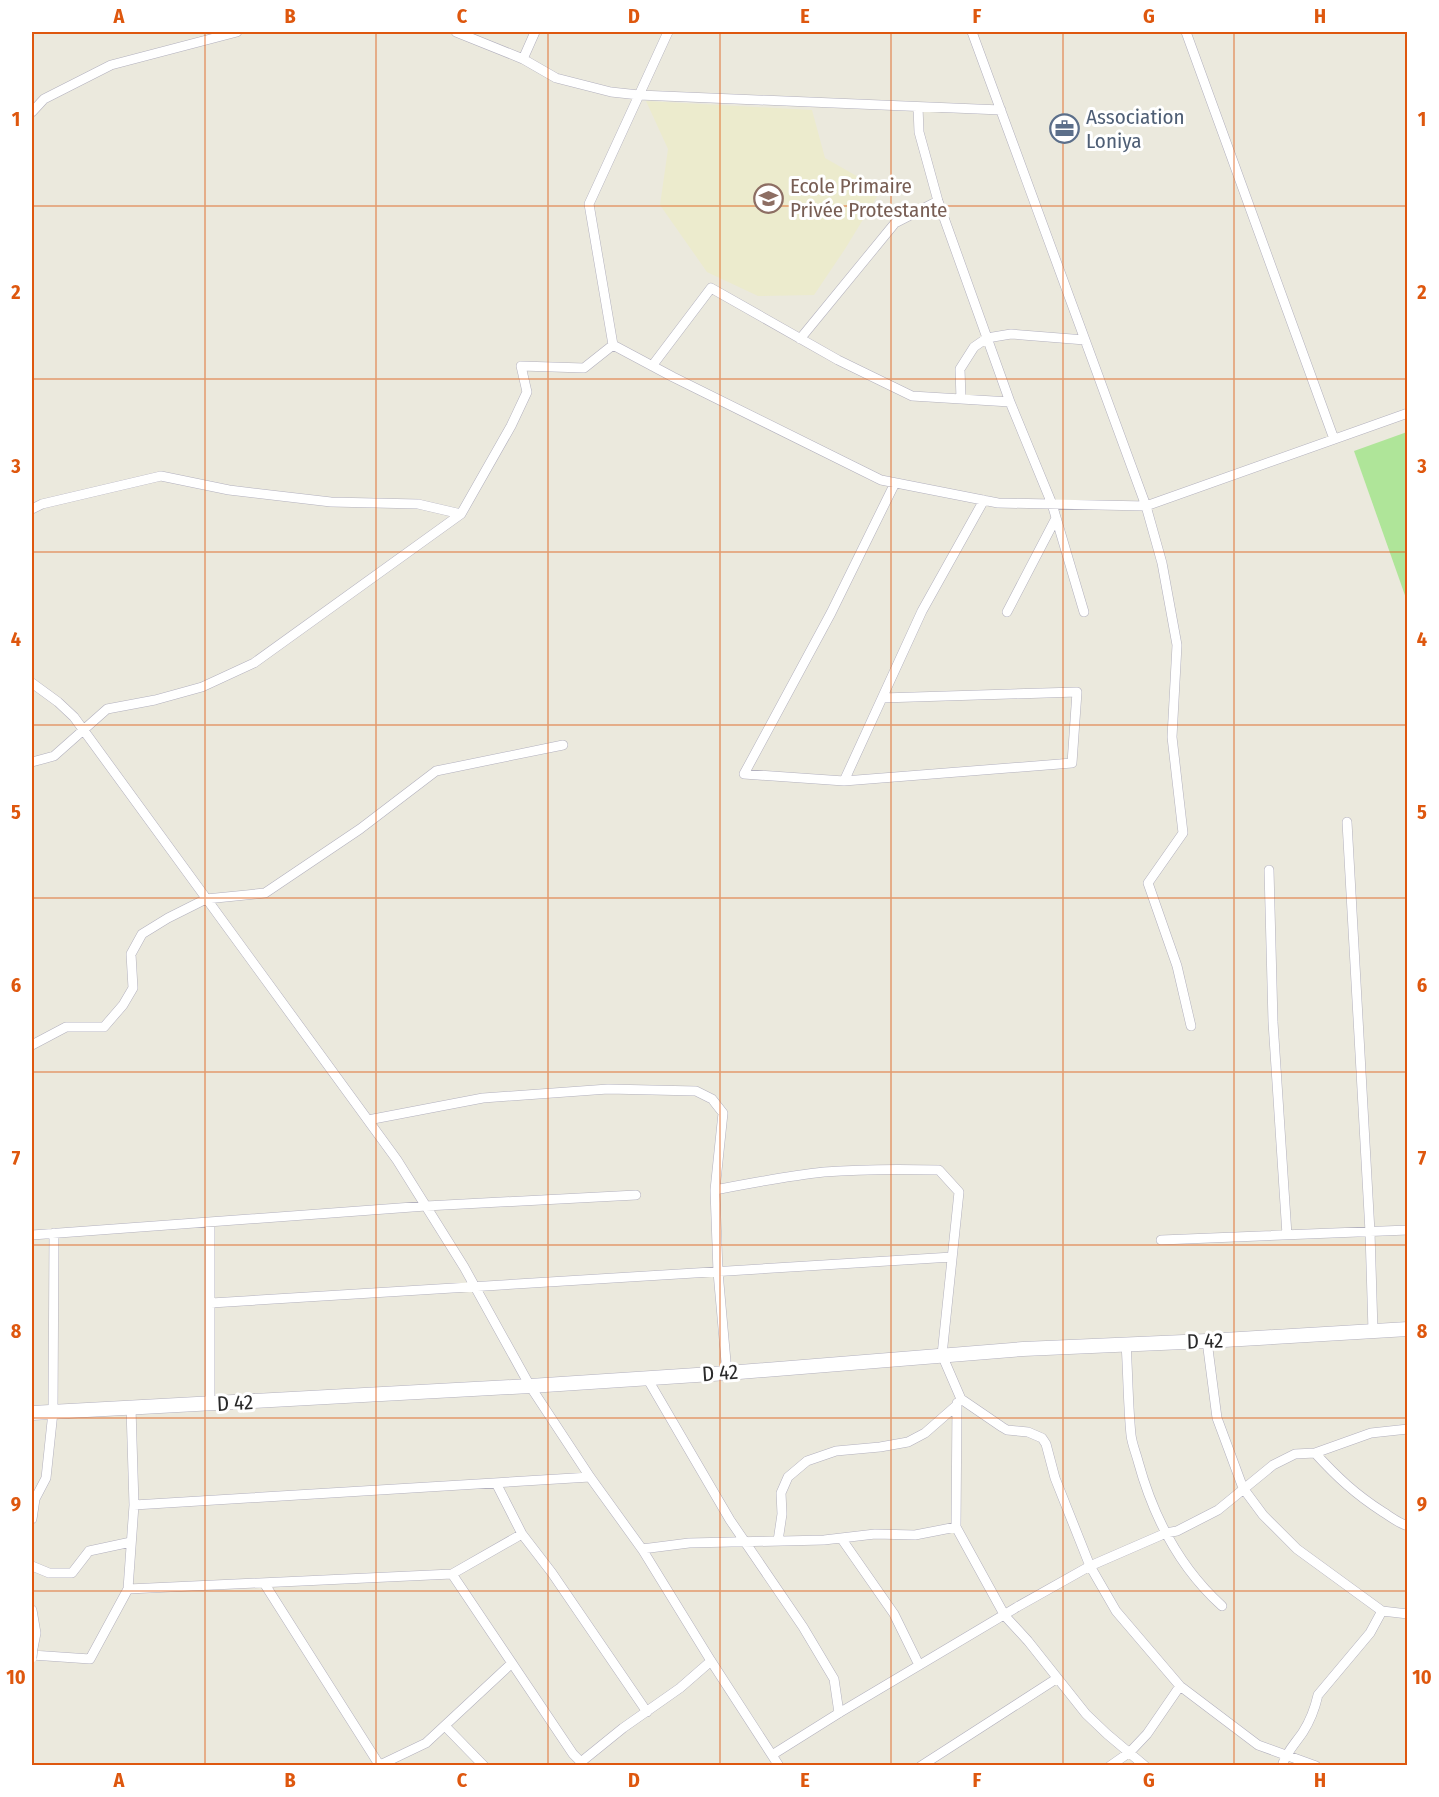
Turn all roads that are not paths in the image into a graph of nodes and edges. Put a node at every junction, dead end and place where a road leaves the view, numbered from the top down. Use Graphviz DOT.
graph roads {
  1 [pos="237,32"];
  2 [pos="456,32"];
  3 [pos="535,32"];
  4 [pos="668,32"];
  5 [pos="972,32"];
  6 [pos="1186,32"];
  7 [pos="523,59"];
  8 [pos="639,95"];
  9 [pos="918,107"];
  10 [pos="1001,110"];
  11 [pos="32,112"];
  12 [pos="938,201"];
  13 [pos="987,338"];
  14 [pos="800,339"];
  15 [pos="1085,340"];
  16 [pos="613,345"];
  17 [pos="652,366"];
  18 [pos="961,399"];
  19 [pos="1010,402"];
  20 [pos="1407,413"];
  21 [pos="1334,439"];
  22 [pos="895,483"];
  23 [pos="984,500"];
  24 [pos="1052,504"];
  25 [pos="1146,506"];
  26 [pos="32,509"];
  27 [pos="461,514"];
  28 [pos="1056,518"];
  29 [pos="1006,612"];
  30 [pos="1084,612"];
  31 [pos="32,683"];
  32 [pos="882,698"];
  33 [pos="83,729"];
  34 [pos="563,745"];
  35 [pos="32,762"];
  36 [pos="844,781"];
  37 [pos="1347,822"];
  38 [pos="1269,870"];
  39 [pos="206,899"];
  40 [pos="1191,1026"];
  41 [pos="32,1044"];
  42 [pos="368,1120"];
  43 [pos="715,1190"];
  44 [pos="636,1195"];
  45 [pos="426,1206"];
  46 [pos="210,1222"];
  47 [pos="1407,1230"];
  48 [pos="1370,1232"];
  49 [pos="54,1233"];
  50 [pos="32,1235"];
  51 [pos="1287,1235"];
  52 [pos="1161,1240"];
  53 [pos="951,1257"];
  54 [pos="718,1272"];
  55 [pos="475,1287"];
  56 [pos="211,1303"];
  57 [pos="1407,1329"];
  58 [pos="1373,1331"];
  59 [pos="1208,1341"];
  60 [pos="1126,1343"];
  61 [pos="942,1355"];
  62 [pos="728,1373"];
  63 [pos="647,1378"];
  64 [pos="530,1386"];
  65 [pos="957,1392"];
  66 [pos="210,1404"];
  67 [pos="957,1406"];
  68 [pos="131,1408"];
  69 [pos="53,1412"];
  70 [pos="32,1413"];
  71 [pos="1407,1429"];
  72 [pos="1315,1453"];
  73 [pos="590,1477"];
  74 [pos="496,1483"];
  75 [pos="1243,1488"];
  76 [pos="134,1505"];
  77 [pos="32,1519"];
  78 [pos="1407,1526"];
  79 [pos="956,1527"];
  80 [pos="1166,1533"];
  81 [pos="522,1534"];
  82 [pos="841,1538"];
  83 [pos="778,1541"];
  84 [pos="131,1542"];
  85 [pos="745,1542"];
  86 [pos="642,1549"];
  87 [pos="32,1566"];
  88 [pos="1090,1566"];
  89 [pos="452,1574"];
  90 [pos="264,1582"];
  91 [pos="128,1589"];
  92 [pos="1222,1606"];
  93 [pos="32,1610"];
  94 [pos="1382,1611"];
  95 [pos="1407,1614"];
  96 [pos="1005,1616"];
  97 [pos="32,1654"];
  98 [pos="711,1661"];
  99 [pos="512,1663"];
  100 [pos="920,1665"];
  101 [pos="1056,1679"];
  102 [pos="1180,1686"];
  103 [pos="647,1712"];
  104 [pos="839,1713"];
  105 [pos="445,1726"];
  106 [pos="1130,1752"];
  107 [pos="1286,1754"];
  108 [pos="772,1755"];
  109 [pos="578,1764"];
  110 [pos="380,1765"];
  111 [pos="483,1766"];
  112 [pos="779,1766"];
  113 [pos="921,1766"];
  114 [pos="1110,1766"];
  115 [pos="1145,1766"];
  116 [pos="1282,1766"];
  117 [pos="1316,1766"];
  1 -- 11 [label="street"];
  2 -- 7 [label="street"];
  3 -- 7 [label="street"];
  4 -- 8 [label="street"];
  5 -- 10 [label="street"];
  6 -- 21 [label="street"];
  7 -- 8 [label="street"];
  8 -- 9 [label="street"];
  8 -- 16 [label="street"];
  9 -- 10 [label="street"];
  9 -- 12 [label="street"];
  10 -- 15 [label="street"];
  12 -- 13 [label="street"];
  12 -- 14 [label="street"];
  13 -- 15 [label="street"];
  13 -- 18 [label="street"];
  13 -- 19 [label="street"];
  14 -- 17 [label="street"];
  14 -- 18 [label="street"];
  15 -- 25 [label="street"];
  16 -- 17 [label="street"];
  16 -- 27 [label="street"];
  17 -- 22 [label="street"];
  18 -- 19 [label="street"];
  19 -- 24 [label="street"];
  20 -- 21 [label="street"];
  21 -- 25 [label="street"];
  22 -- 23 [label="street"];
  22 -- 36 [label="street"];
  23 -- 24 [label="street"];
  23 -- 32 [label="street"];
  24 -- 25 [label="street"];
  24 -- 28 [label="street"];
  25 -- 40 [label="street"];
  26 -- 27 [label="street"];
  27 -- 33 [label="street"];
  28 -- 29 [label="street"];
  28 -- 30 [label="street"];
  31 -- 33 [label="street"];
  32 -- 36 [label="street"];
  32 -- 36 [label="street"];
  33 -- 35 [label="street"];
  33 -- 39 [label="street"];
  34 -- 39 [label="street"];
  37 -- 48 [label="street"];
  38 -- 51 [label="street"];
  39 -- 41 [label="street"];
  39 -- 42 [label="street"];
  42 -- 43 [label="street"];
  42 -- 45 [label="street"];
  43 -- 53 [label="street"];
  43 -- 54 [label="street"];
  44 -- 45 [label="street"];
  45 -- 46 [label="street"];
  45 -- 55 [label="street"];
  46 -- 49 [label="street"];
  46 -- 56 [label="street"];
  47 -- 48 [label="street"];
  48 -- 51 [label="street"];
  48 -- 58 [label="street"];
  49 -- 50 [label="street"];
  49 -- 69 [label="street"];
  51 -- 52 [label="street"];
  53 -- 54 [label="street"];
  53 -- 61 [label="street"];
  54 -- 55 [label="street"];
  54 -- 62 [label="street"];
  55 -- 56 [label="street"];
  55 -- 64 [label="street"];
  56 -- 66 [label="street"];
  57 -- 58 [label="street, D 42 / D 42"];
  58 -- 59 [label="street, D 42 / D 42"];
  59 -- 60 [label="street, D 42 / D 42"];
  59 -- 75 [label="street"];
  60 -- 61 [label="street, D 42 / D 42"];
  60 -- 80 [label="street"];
  61 -- 62 [label="street, D 42 / D 42"];
  61 -- 65 [label="street"];
  62 -- 63 [label="street, D 42 / D 42"];
  63 -- 64 [label="street, D 42 / D 42"];
  63 -- 85 [label="street"];
  64 -- 66 [label="street, D 42 / D 42"];
  64 -- 73 [label="street"];
  65 -- 67 [label="street"];
  65 -- 88 [label="street"];
  66 -- 68 [label="street, D 42 / D 42"];
  67 -- 79 [label="street"];
  67 -- 83 [label="street"];
  68 -- 69 [label="street, D 42 / D 42"];
  68 -- 76 [label="street"];
  69 -- 70 [label="street, D 42 / D 42"];
  69 -- 77 [label="street"];
  71 -- 72 [label="street"];
  72 -- 75 [label="street"];
  72 -- 78 [label="street"];
  73 -- 74 [label="street"];
  73 -- 86 [label="street"];
  74 -- 76 [label="street"];
  74 -- 81 [label="street"];
  75 -- 80 [label="street"];
  75 -- 94 [label="street"];
  76 -- 84 [label="street"];
  79 -- 82 [label="street"];
  79 -- 96 [label="street"];
  80 -- 88 [label="street"];
  80 -- 92 [label="street"];
  81 -- 89 [label="street"];
  81 -- 103 [label="street"];
  82 -- 83 [label="street"];
  82 -- 100 [label="street"];
  83 -- 85 [label="street"];
  84 -- 87 [label="street"];
  84 -- 91 [label="street"];
  85 -- 86 [label="street"];
  85 -- 104 [label="street"];
  86 -- 98 [label="street"];
  88 -- 96 [label="street"];
  88 -- 102 [label="street"];
  89 -- 90 [label="street"];
  89 -- 99 [label="street"];
  90 -- 91 [label="street"];
  90 -- 110 [label="street"];
  91 -- 97 [label="street"];
  93 -- 97 [label="street"];
  94 -- 95 [label="street"];
  94 -- 107 [label="street"];
  96 -- 100 [label="street"];
  96 -- 101 [label="street"];
  98 -- 103 [label="street"];
  98 -- 108 [label="street"];
  99 -- 105 [label="street"];
  99 -- 109 [label="street"];
  100 -- 104 [label="street"];
  101 -- 106 [label="street"];
  101 -- 113 [label="street"];
  102 -- 106 [label="street"];
  102 -- 107 [label="street"];
  103 -- 109 [label="street"];
  104 -- 108 [label="street"];
  105 -- 110 [label="street"];
  105 -- 111 [label="street"];
  106 -- 114 [label="street"];
  106 -- 115 [label="street"];
  107 -- 116 [label="street"];
  107 -- 117 [label="street"];
  108 -- 112 [label="street"];
}
